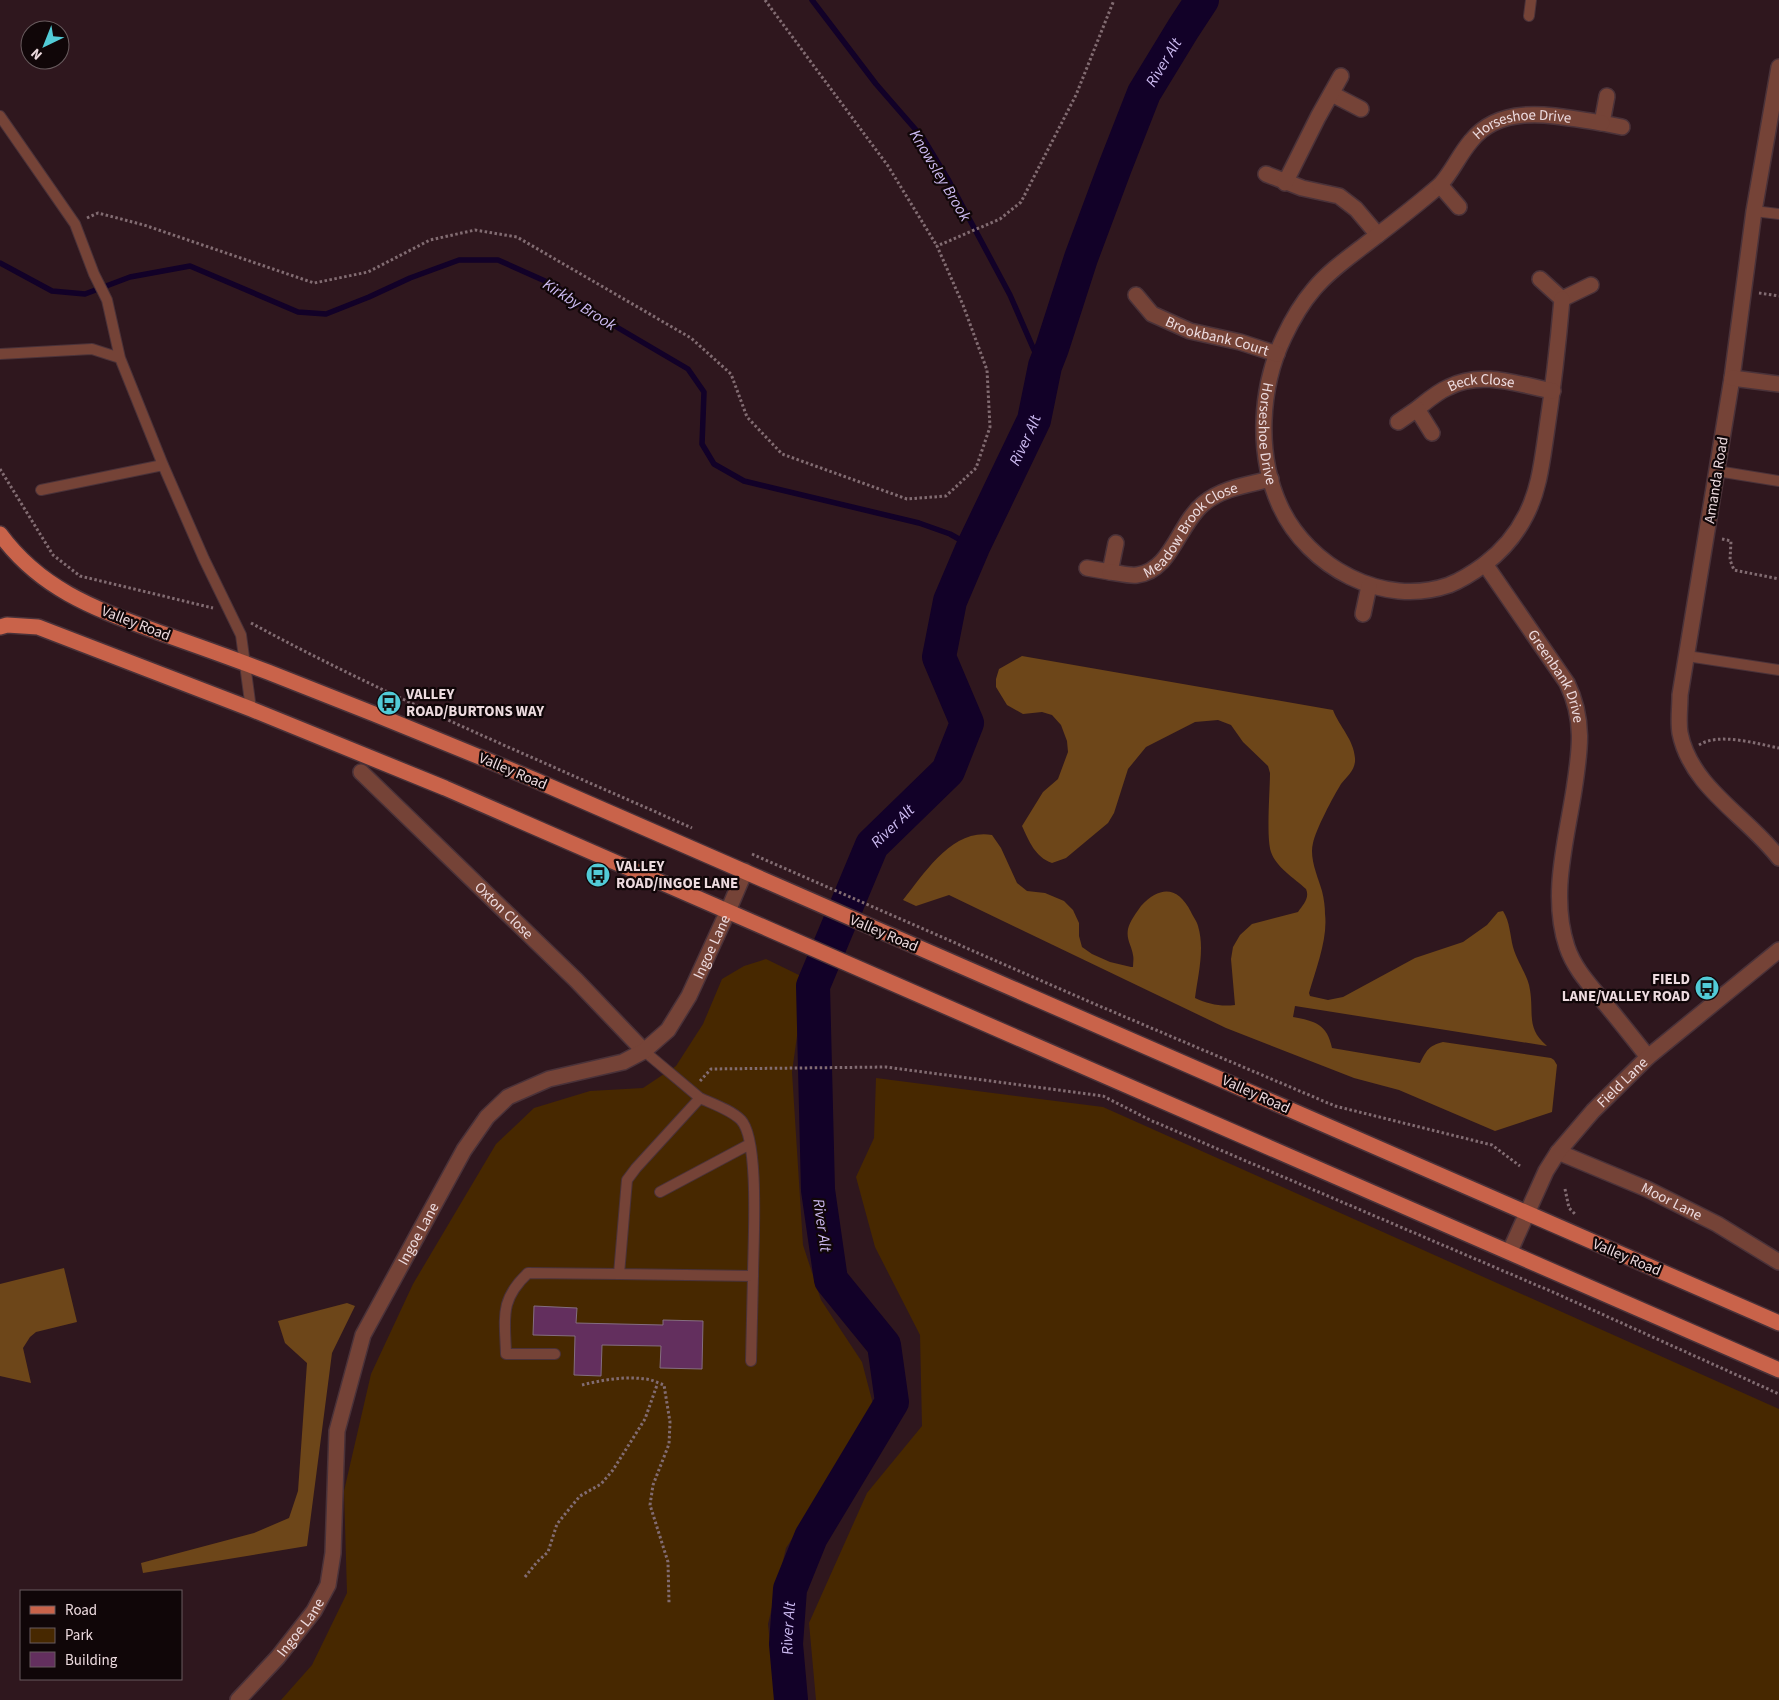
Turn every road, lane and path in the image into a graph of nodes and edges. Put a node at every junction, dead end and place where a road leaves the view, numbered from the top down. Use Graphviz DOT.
graph roads {
  1 [pos="765,0"];
  2 [pos="1114,0"];
  3 [pos="1531,0"];
  4 [pos="1529,16"];
  5 [pos="1779,67"];
  6 [pos="1341,76"];
  7 [pos="1332,94"];
  8 [pos="1607,96"];
  9 [pos="1361,109"];
  10 [pos="0,116"];
  11 [pos="1602,123"];
  12 [pos="1622,127"];
  13 [pos="1266,174"];
  14 [pos="1285,182"];
  15 [pos="1440,185"];
  16 [pos="1459,207"];
  17 [pos="1754,211"];
  18 [pos="1779,214"];
  19 [pos="75,224"];
  20 [pos="1378,235"];
  21 [pos="937,246"];
  22 [pos="1540,279"];
  23 [pos="1591,285"];
  24 [pos="1136,295"];
  25 [pos="1562,299"];
  26 [pos="0,354"];
  27 [pos="1277,354"];
  28 [pos="120,358"];
  29 [pos="1732,378"];
  30 [pos="1779,384"];
  31 [pos="1553,392"];
  32 [pos="1416,409"];
  33 [pos="1398,422"];
  34 [pos="1432,433"];
  35 [pos="164,464"];
  36 [pos="0,469"];
  37 [pos="1717,471"];
  38 [pos="1271,478"];
  39 [pos="1779,481"];
  40 [pos="41,490"];
  41 [pos="0,534"];
  42 [pos="1706,536"];
  43 [pos="1116,543"];
  44 [pos="1485,564"];
  45 [pos="1087,568"];
  46 [pos="1110,572"];
  47 [pos="1779,579"];
  48 [pos="1369,586"];
  49 [pos="230,612"];
  50 [pos="1363,614"];
  51 [pos="0,626"];
  52 [pos="1687,656"];
  53 [pos="245,663"];
  54 [pos="1779,670"];
  55 [pos="251,709"];
  56 [pos="1779,748"];
  57 [pos="1687,752"];
  58 [pos="361,772"];
  59 [pos="698,831"];
  60 [pos="751,854"];
  61 [pos="1779,858"];
  62 [pos="745,871"];
  63 [pos="728,911"];
  64 [pos="1779,950"];
  65 [pos="644,1050"];
  66 [pos="1648,1057"];
  67 [pos="692,1090"];
  68 [pos="700,1098"];
  69 [pos="750,1144"];
  70 [pos="1558,1152"];
  71 [pos="1520,1166"];
  72 [pos="1566,1189"];
  73 [pos="660,1192"];
  74 [pos="1527,1212"];
  75 [pos="1578,1217"];
  76 [pos="1510,1251"];
  77 [pos="1779,1262"];
  78 [pos="619,1274"];
  79 [pos="753,1276"];
  80 [pos="1779,1323"];
  81 [pos="555,1354"];
  82 [pos="751,1361"];
  83 [pos="1779,1370"];
  84 [pos="582,1385"];
  85 [pos="657,1385"];
  86 [pos="1779,1394"];
  87 [pos="525,1577"];
  88 [pos="669,1603"];
  89 [pos="238,1700"];
  1 -- 21 [label="path"];
  2 -- 21 [label="path"];
  3 -- 4 [label="lane"];
  5 -- 17 [label="street, Amanda Road"];
  6 -- 7 [label="street"];
  7 -- 9 [label="street"];
  7 -- 14 [label="street"];
  8 -- 11 [label="street"];
  10 -- 19 [label="lane"];
  11 -- 12 [label="street, Horseshoe Drive"];
  11 -- 15 [label="street, Horseshoe Drive"];
  13 -- 14 [label="street"];
  14 -- 20 [label="street"];
  15 -- 16 [label="street"];
  15 -- 20 [label="street, Horseshoe Drive"];
  17 -- 18 [label="lane"];
  17 -- 29 [label="street, Amanda Road"];
  19 -- 21 [label="path"];
  19 -- 28 [label="lane"];
  20 -- 27 [label="street, Horseshoe Drive"];
  22 -- 25 [label="street"];
  23 -- 25 [label="street"];
  24 -- 27 [label="street, Brookbank Court"];
  25 -- 31 [label="street"];
  26 -- 28 [label="lane"];
  27 -- 38 [label="street, Horseshoe Drive"];
  28 -- 35 [label="lane"];
  29 -- 30 [label="street"];
  29 -- 37 [label="street, Amanda Road"];
  31 -- 32 [label="street, Beck Close"];
  31 -- 44 [label="street"];
  32 -- 33 [label="street, Beck Close"];
  32 -- 34 [label="street"];
  35 -- 40 [label="lane"];
  35 -- 49 [label="lane"];
  36 -- 49 [label="path"];
  37 -- 39 [label="lane"];
  37 -- 42 [label="street, Amanda Road"];
  38 -- 46 [label="street, Meadow Brook Close"];
  38 -- 48 [label="street, Horseshoe Drive"];
  41 -- 53 [label="main road, Valley Road"];
  42 -- 47 [label="path"];
  42 -- 52 [label="street, Amanda Road"];
  43 -- 46 [label="street"];
  44 -- 48 [label="street, Horseshoe Drive"];
  44 -- 66 [label="street, Greenbank Drive"];
  45 -- 46 [label="street, Meadow Brook Close"];
  48 -- 50 [label="street"];
  49 -- 53 [label="lane"];
  49 -- 59 [label="path"];
  51 -- 55 [label="main road"];
  52 -- 54 [label="lane"];
  52 -- 57 [label="street, Amanda Road"];
  53 -- 55 [label="lane"];
  53 -- 62 [label="main road, Valley Road"];
  55 -- 63 [label="main road"];
  56 -- 57 [label="path"];
  57 -- 61 [label="street, Amanda Road"];
  58 -- 65 [label="street, Oxton Close"];
  60 -- 71 [label="path"];
  62 -- 63 [label="street, Ingoe Lane"];
  62 -- 74 [label="main road, Valley Road"];
  63 -- 65 [label="street, Ingoe Lane"];
  63 -- 76 [label="main road"];
  64 -- 66 [label="street, Field Lane"];
  65 -- 67 [label="lane"];
  65 -- 89 [label="street, Ingoe Lane"];
  66 -- 70 [label="street, Field Lane"];
  67 -- 68 [label="lane"];
  67 -- 86 [label="path"];
  68 -- 69 [label="lane"];
  68 -- 78 [label="lane"];
  69 -- 73 [label="lane"];
  69 -- 79 [label="lane"];
  70 -- 74 [label="street, Field Lane"];
  70 -- 77 [label="street, Moor Lane"];
  72 -- 75 [label="path"];
  74 -- 76 [label="street, Field Lane"];
  74 -- 80 [label="main road, Valley Road"];
  76 -- 83 [label="main road"];
  78 -- 79 [label="lane"];
  78 -- 81 [label="lane"];
  79 -- 82 [label="lane"];
  84 -- 88 [label="path"];
  85 -- 87 [label="path"];
}
